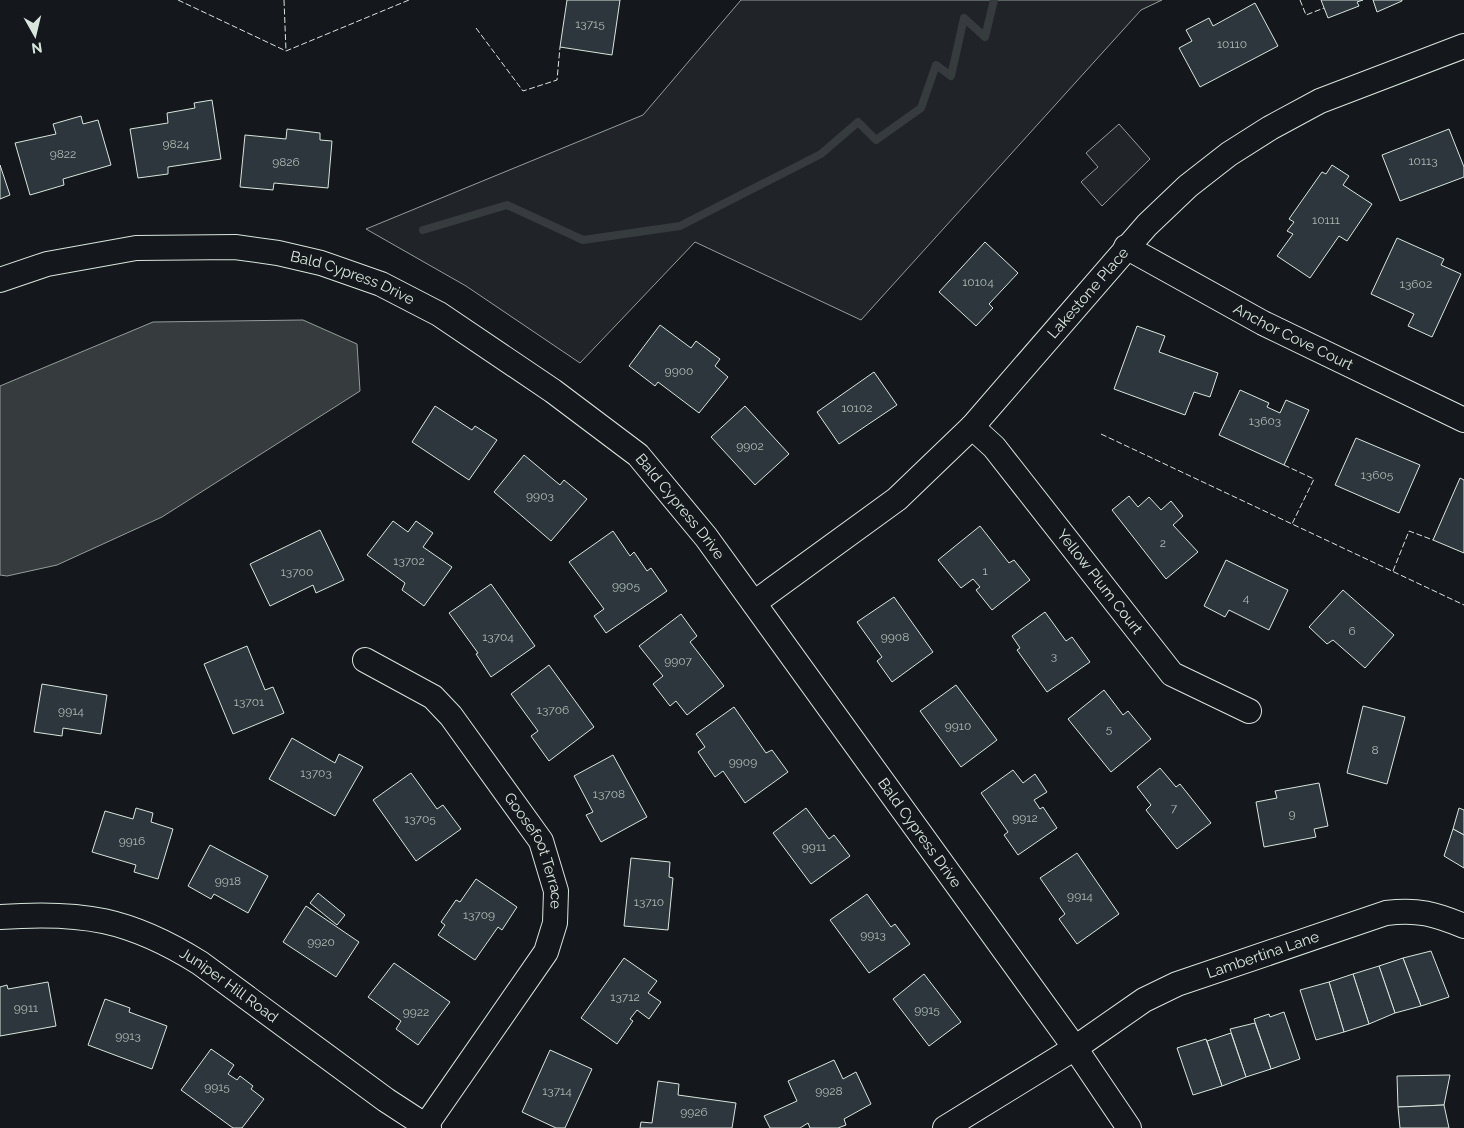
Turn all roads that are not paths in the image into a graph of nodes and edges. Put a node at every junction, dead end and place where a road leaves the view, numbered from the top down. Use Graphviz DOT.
graph roads {
  1 [pos="1464,46"];
  2 [pos="1126,247"];
  3 [pos="0,280"];
  4 [pos="1464,420"];
  5 [pos="972,427"];
  6 [pos="754,604"];
  7 [pos="365,660"];
  8 [pos="1249,711"];
  9 [pos="0,917"];
  10 [pos="1464,926"];
  11 [pos="1075,1048"];
  12 [pos="426,1127"];
  13 [pos="945,1128"];
  14 [pos="1129,1128"];
  1 -- 2 [label="street, Lakestone Place"];
  2 -- 4 [label="street, Anchor Cove Court"];
  2 -- 5 [label="street, Lakestone Place"];
  3 -- 6 [label="street, Bald Cypress Drive"];
  5 -- 6 [label="street, Lakestone Place"];
  5 -- 8 [label="street, Yellow Plum Court"];
  6 -- 11 [label="street, Bald Cypress Drive"];
  7 -- 12 [label="street, Goosefoot Terrace"];
  9 -- 12 [label="street, Juniper Hill Road"];
  10 -- 11 [label="street, Lambertina Lane"];
  11 -- 13 [label="street"];
  11 -- 14 [label="street, Bald Cypress Drive"];
}
